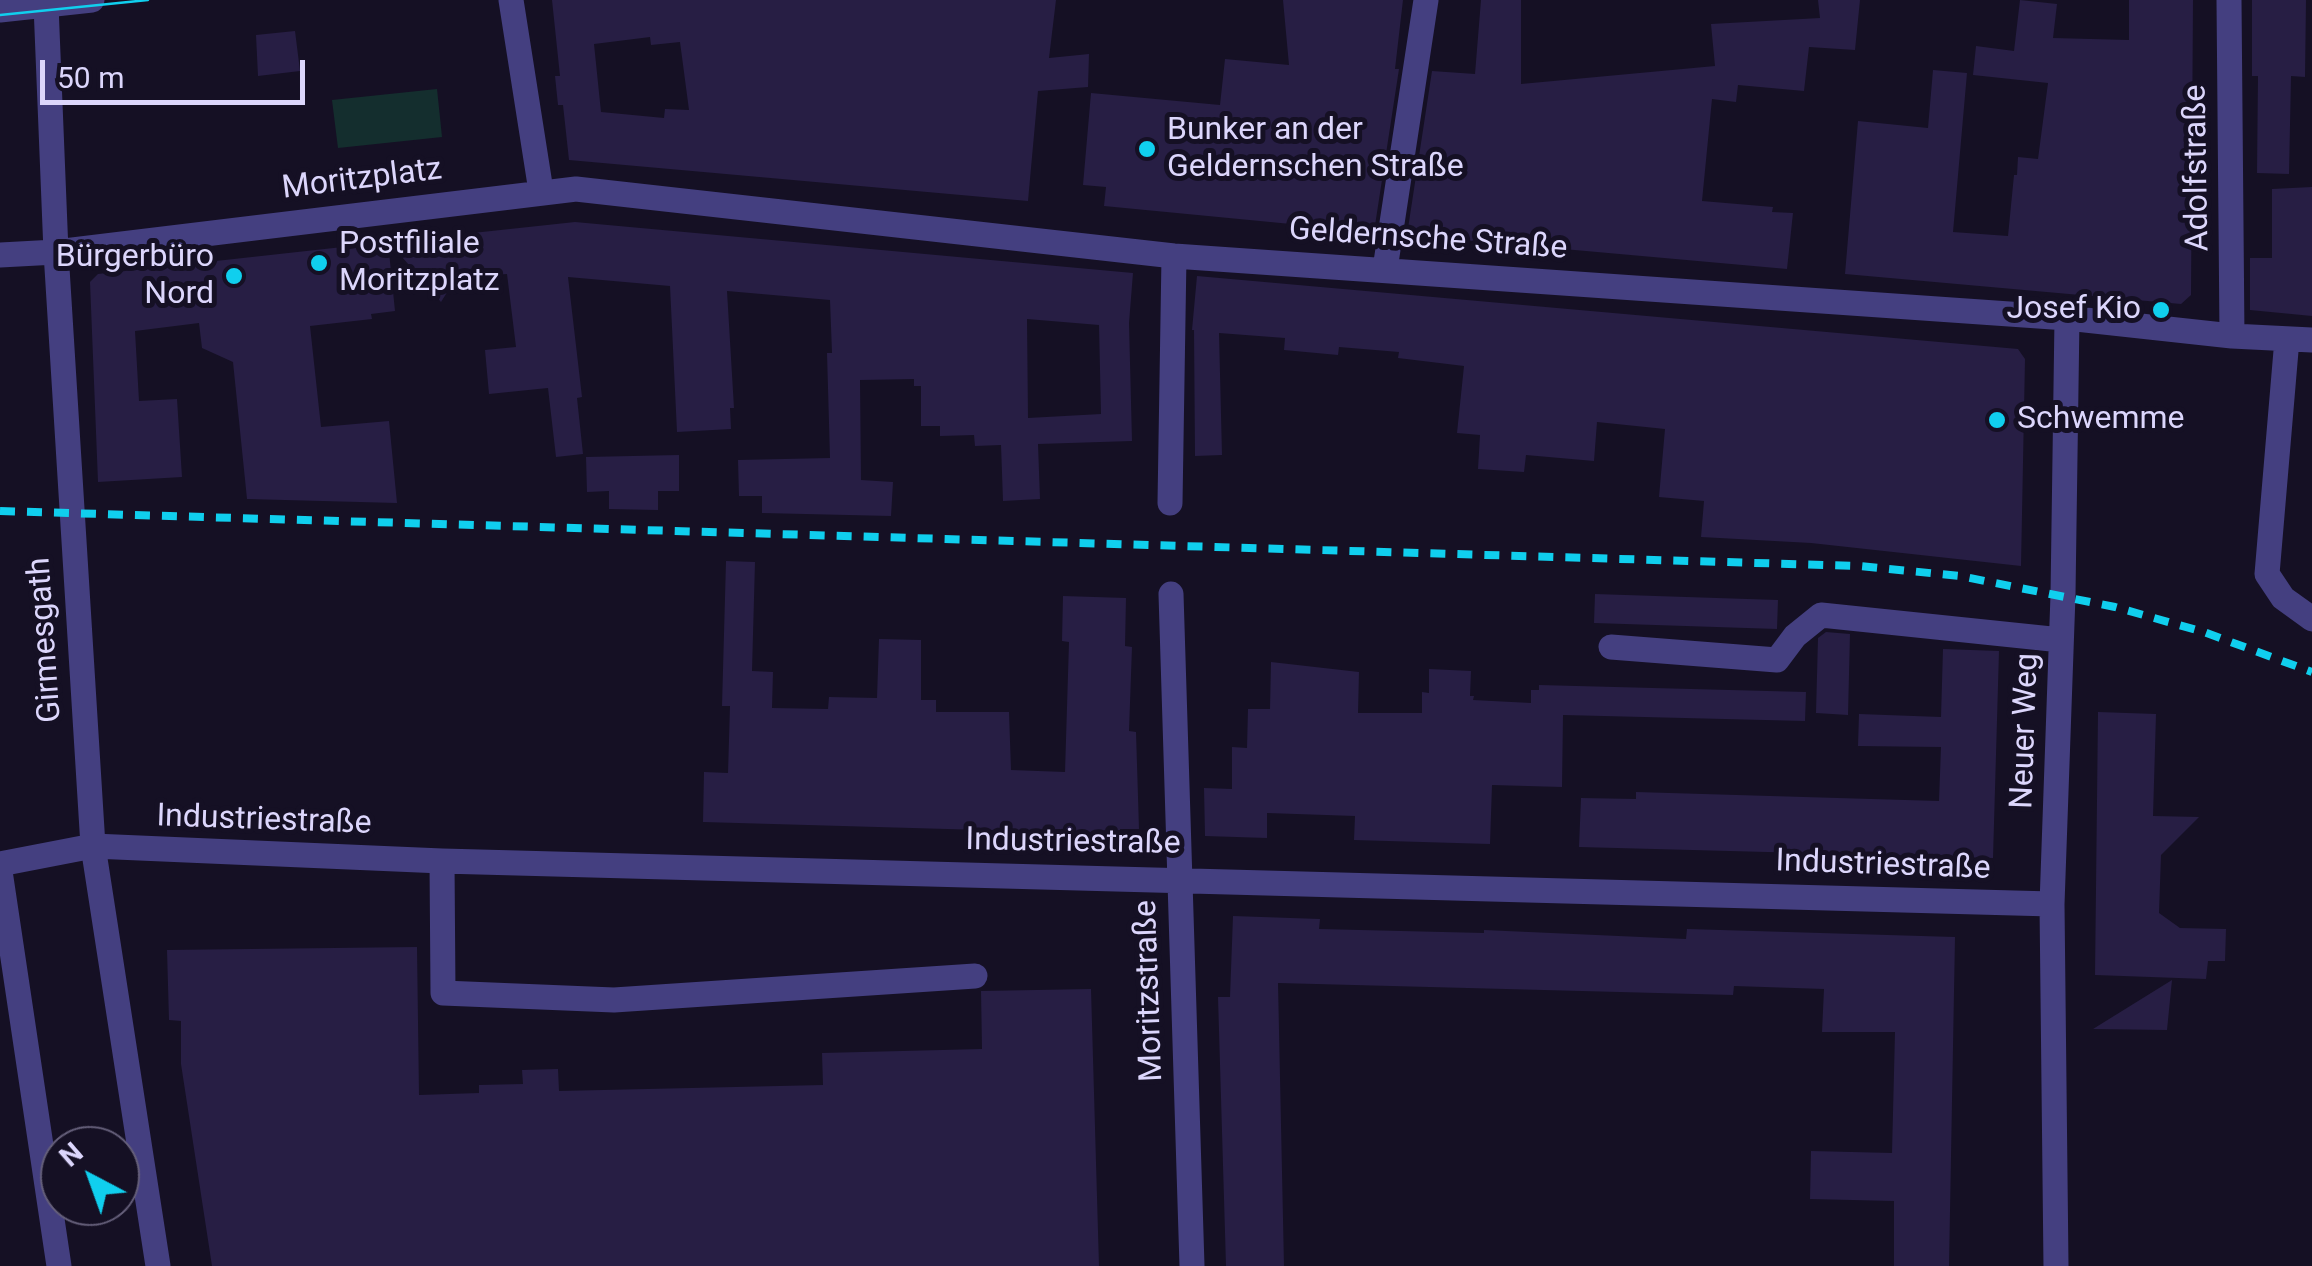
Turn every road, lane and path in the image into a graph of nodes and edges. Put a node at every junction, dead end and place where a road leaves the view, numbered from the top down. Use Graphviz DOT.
graph roads {
  1 [pos="92,0"];
  2 [pos="511,0"];
  3 [pos="1426,0"];
  4 [pos="2229,0"];
  5 [pos="46,5"];
  6 [pos="0,10"];
  7 [pos="540,191"];
  8 [pos="56,252"];
  9 [pos="0,254"];
  10 [pos="1174,256"];
  11 [pos="1385,269"];
  12 [pos="2067,318"];
  13 [pos="2232,336"];
  14 [pos="2300,340"];
  15 [pos="1170,503"];
  16 [pos="1171,594"];
  17 [pos="2312,619"];
  18 [pos="2062,640"];
  19 [pos="1612,647"];
  20 [pos="93,846"];
  21 [pos="442,861"];
  22 [pos="0,868"];
  23 [pos="1179,878"];
  24 [pos="2052,904"];
  25 [pos="975,976"];
  26 [pos="59,1266"];
  27 [pos="158,1266"];
  28 [pos="1192,1266"];
  29 [pos="2056,1266"];
  1 -- 5 [label="street"];
  2 -- 7 [label="street"];
  3 -- 11 [label="street"];
  4 -- 13 [label="street, Adolfstraße"];
  5 -- 6 [label="street"];
  5 -- 8 [label="street, Girmesgath"];
  7 -- 8 [label="street, Moritzplatz"];
  7 -- 10 [label="street, Geldernsche Straße"];
  8 -- 9 [label="street, Moritzplatz"];
  8 -- 20 [label="street, Girmesgath"];
  10 -- 11 [label="street, Geldernsche Straße"];
  10 -- 15 [label="street"];
  11 -- 12 [label="street, Geldernsche Straße"];
  12 -- 13 [label="street, Geldernsche Straße"];
  12 -- 18 [label="street, Neuer Weg"];
  13 -- 14 [label="street, Geldernsche Straße"];
  14 -- 17 [label="street"];
  16 -- 23 [label="street, Moritzstraße"];
  18 -- 19 [label="street"];
  18 -- 24 [label="street, Neuer Weg"];
  20 -- 21 [label="street, Industriestraße"];
  20 -- 22 [label="street, Industriestraße"];
  20 -- 27 [label="street, Girmesgath"];
  21 -- 23 [label="street, Industriestraße"];
  21 -- 25 [label="street"];
  22 -- 26 [label="street"];
  23 -- 24 [label="street, Industriestraße"];
  23 -- 28 [label="street, Moritzstraße"];
  24 -- 29 [label="street, Neuer Weg"];
}
